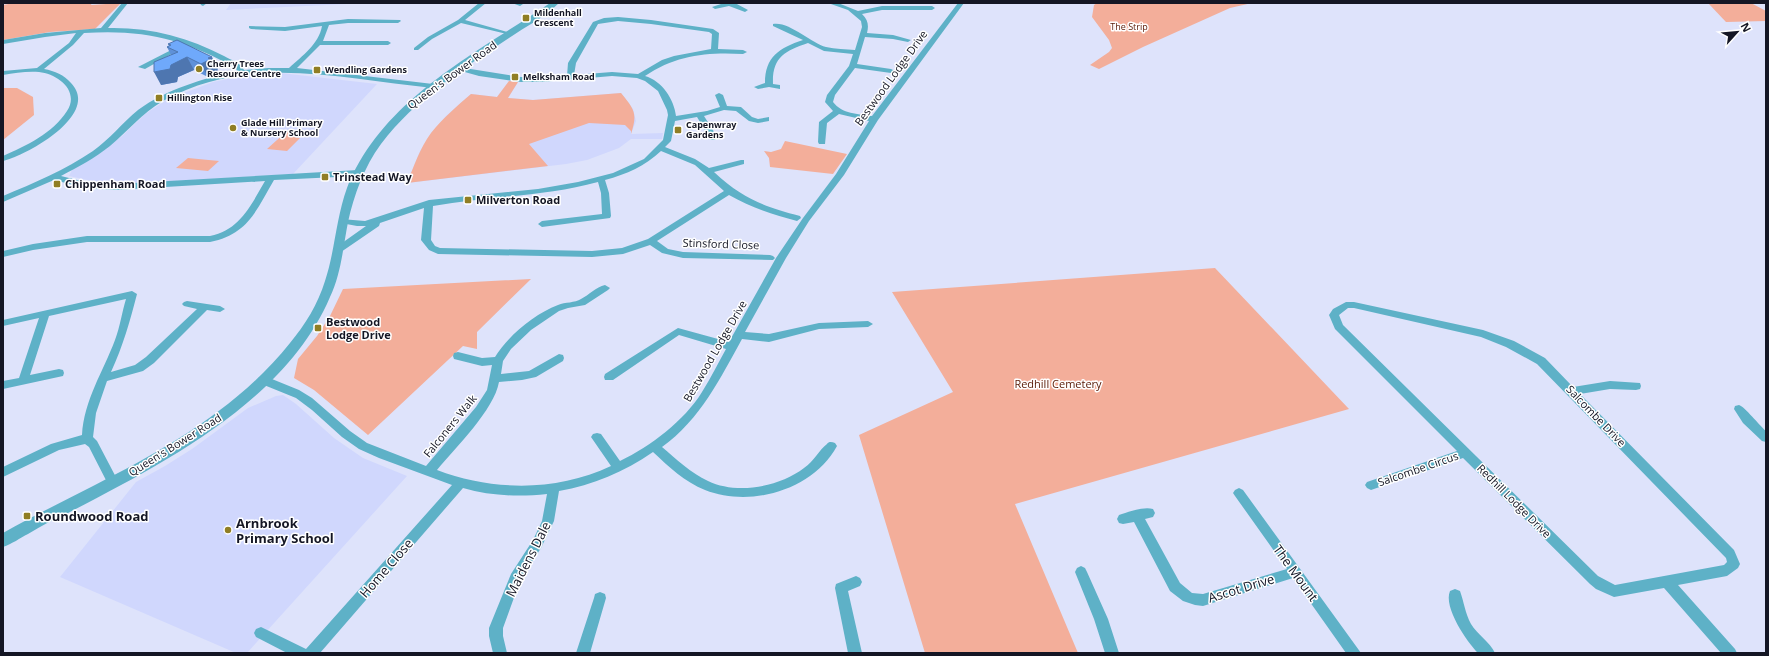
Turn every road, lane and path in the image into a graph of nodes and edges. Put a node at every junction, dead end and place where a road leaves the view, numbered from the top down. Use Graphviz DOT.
graph roads {
  1 [pos="125,3"];
  2 [pos="483,3"];
  3 [pos="555,3"];
  4 [pos="732,3"];
  5 [pos="831,3"];
  6 [pos="961,3"];
  7 [pos="715,7"];
  8 [pos="932,8"];
  9 [pos="745,10"];
  10 [pos="857,13"];
  11 [pos="780,20"];
  12 [pos="398,21"];
  13 [pos="460,21"];
  14 [pos="326,24"];
  15 [pos="251,27"];
  16 [pos="802,28"];
  17 [pos="102,30"];
  18 [pos="82,31"];
  19 [pos="793,32"];
  20 [pos="509,34"];
  21 [pos="863,35"];
  22 [pos="908,40"];
  23 [pos="807,41"];
  24 [pos="3,42"];
  25 [pos="189,43"];
  26 [pos="317,43"];
  27 [pos="388,43"];
  28 [pos="416,49"];
  29 [pos="714,50"];
  30 [pos="743,52"];
  31 [pos="858,52"];
  32 [pos="853,66"];
  33 [pos="142,67"];
  34 [pos="458,69"];
  35 [pos="38,70"];
  36 [pos="291,70"];
  37 [pos="891,71"];
  38 [pos="3,73"];
  39 [pos="241,74"];
  40 [pos="640,76"];
  41 [pos="570,78"];
  42 [pos="769,85"];
  43 [pos="433,86"];
  44 [pos="758,87"];
  45 [pos="777,88"];
  46 [pos="719,95"];
  47 [pos="724,108"];
  48 [pos="838,111"];
  49 [pos="699,115"];
  50 [pos="672,119"];
  51 [pos="874,119"];
  52 [pos="762,122"];
  53 [pos="720,131"];
  54 [pos="832,133"];
  55 [pos="661,148"];
  56 [pos="3,160"];
  57 [pos="737,165"];
  58 [pos="708,171"];
  59 [pos="358,173"];
  60 [pos="54,177"];
  61 [pos="271,178"];
  62 [pos="601,179"];
  63 [pos="730,191"];
  64 [pos="3,199"];
  65 [pos="429,203"];
  66 [pos="386,218"];
  67 [pos="797,218"];
  68 [pos="344,221"];
  69 [pos="542,224"];
  70 [pos="650,241"];
  71 [pos="338,250"];
  72 [pos="3,254"];
  73 [pos="770,258"];
  74 [pos="604,288"];
  75 [pos="187,304"];
  76 [pos="1354,305"];
  77 [pos="205,307"];
  78 [pos="220,309"];
  79 [pos="45,314"];
  80 [pos="3,323"];
  81 [pos="868,324"];
  82 [pos="739,335"];
  83 [pos="733,347"];
  84 [pos="458,356"];
  85 [pos="559,358"];
  86 [pos="498,362"];
  87 [pos="59,373"];
  88 [pos="609,377"];
  89 [pos="104,378"];
  90 [pos="496,378"];
  91 [pos="263,380"];
  92 [pos="23,381"];
  93 [pos="3,385"];
  94 [pos="1636,386"];
  95 [pos="1572,391"];
  96 [pos="1739,409"];
  97 [pos="597,437"];
  98 [pos="1766,438"];
  99 [pos="87,439"];
  100 [pos="831,446"];
  101 [pos="655,447"];
  102 [pos="1466,452"];
  103 [pos="618,468"];
  104 [pos="429,471"];
  105 [pos="3,472"];
  106 [pos="113,483"];
  107 [pos="461,483"];
  108 [pos="1371,485"];
  109 [pos="554,488"];
  110 [pos="1239,493"];
  111 [pos="1123,519"];
  112 [pos="3,541"];
  113 [pos="1081,572"];
  114 [pos="1296,572"];
  115 [pos="856,582"];
  116 [pos="1666,582"];
  117 [pos="1455,596"];
  118 [pos="600,598"];
  119 [pos="261,633"];
  120 [pos="301,653"];
  121 [pos="312,653"];
  122 [pos="500,653"];
  123 [pos="583,653"];
  124 [pos="855,653"];
  125 [pos="1112,653"];
  126 [pos="1354,653"];
  127 [pos="1488,653"];
  128 [pos="1730,653"];
  1 -- 17 [label="street"];
  2 -- 13 [label="street"];
  3 -- 20 [label="street, Queen's Bower Road"];
  4 -- 7 [label="street"];
  4 -- 9 [label="street"];
  5 -- 10 [label="street"];
  6 -- 51 [label="street, Bestwood Lodge Drive"];
  8 -- 10 [label="street"];
  10 -- 21 [label="street"];
  11 -- 19 [label="street"];
  12 -- 14 [label="street"];
  13 -- 20 [label="street"];
  13 -- 28 [label="street"];
  14 -- 15 [label="street"];
  14 -- 26 [label="street"];
  16 -- 19 [label="street"];
  17 -- 18 [label="street"];
  17 -- 25 [label="street"];
  18 -- 24 [label="street"];
  18 -- 35 [label="street"];
  19 -- 23 [label="street"];
  20 -- 34 [label="street, Queen's Bower Road"];
  21 -- 22 [label="street"];
  21 -- 31 [label="street"];
  23 -- 31 [label="street"];
  23 -- 42 [label="street"];
  25 -- 33 [label="street"];
  25 -- 39 [label="street"];
  26 -- 27 [label="street"];
  26 -- 36 [label="street"];
  29 -- 30 [label="street"];
  29 -- 40 [label="street"];
  29 -- 41 [label="street"];
  31 -- 32 [label="street"];
  32 -- 37 [label="street"];
  32 -- 48 [label="street"];
  34 -- 41 [label="street"];
  34 -- 43 [label="street, Queen's Bower Road"];
  35 -- 38 [label="street"];
  35 -- 56 [label="street"];
  36 -- 39 [label="street"];
  36 -- 43 [label="street"];
  39 -- 60 [label="street"];
  40 -- 41 [label="street"];
  40 -- 50 [label="street"];
  42 -- 44 [label="street"];
  42 -- 45 [label="street"];
  43 -- 59 [label="street, Queen's Bower Road"];
  46 -- 47 [label="street"];
  47 -- 49 [label="street"];
  47 -- 52 [label="street"];
  48 -- 51 [label="street"];
  48 -- 54 [label="street"];
  49 -- 50 [label="street"];
  49 -- 53 [label="street"];
  50 -- 55 [label="street"];
  51 -- 82 [label="street, Bestwood Lodge Drive"];
  55 -- 58 [label="street"];
  55 -- 62 [label="street"];
  57 -- 58 [label="street"];
  58 -- 63 [label="street"];
  59 -- 61 [label="street"];
  59 -- 68 [label="street, Queen's Bower Road"];
  60 -- 61 [label="street"];
  60 -- 64 [label="street"];
  61 -- 72 [label="street"];
  62 -- 65 [label="street"];
  62 -- 69 [label="street"];
  63 -- 67 [label="street"];
  63 -- 70 [label="street"];
  65 -- 66 [label="street"];
  65 -- 70 [label="street"];
  66 -- 68 [label="street"];
  66 -- 71 [label="street"];
  68 -- 71 [label="street, Queen's Bower Road"];
  70 -- 73 [label="street, Stinsford Close"];
  71 -- 91 [label="street, Queen's Bower Road"];
  74 -- 86 [label="street, Falconers Walk"];
  75 -- 77 [label="street"];
  76 -- 95 [label="street, Salcombe Drive"];
  76 -- 102 [label="street, Redhill Lodge Drive"];
  77 -- 78 [label="street"];
  77 -- 89 [label="street"];
  79 -- 80 [label="street"];
  79 -- 89 [label="street"];
  79 -- 92 [label="street"];
  81 -- 82 [label="street"];
  82 -- 83 [label="street, Bestwood Lodge Drive"];
  83 -- 88 [label="street"];
  83 -- 101 [label="street, Bestwood Lodge Drive"];
  84 -- 86 [label="street"];
  85 -- 90 [label="street"];
  86 -- 90 [label="street, Falconers Walk"];
  87 -- 92 [label="street"];
  89 -- 99 [label="street"];
  90 -- 104 [label="street, Falconers Walk"];
  91 -- 104 [label="street, Bestwood Lodge Drive"];
  91 -- 106 [label="street, Queen's Bower Road"];
  92 -- 93 [label="street"];
  94 -- 95 [label="street"];
  95 -- 116 [label="street, Salcombe Drive"];
  96 -- 98 [label="street"];
  97 -- 103 [label="street"];
  99 -- 105 [label="street"];
  99 -- 106 [label="street"];
  100 -- 101 [label="street"];
  101 -- 103 [label="street, Bestwood Lodge Drive"];
  102 -- 108 [label="street, Salcombe Circus"];
  102 -- 116 [label="street, Redhill Lodge Drive"];
  103 -- 109 [label="street, Bestwood Lodge Drive"];
  104 -- 107 [label="street, Bestwood Lodge Drive"];
  106 -- 112 [label="street, Queen's Bower Road"];
  107 -- 109 [label="street, Bestwood Lodge Drive"];
  107 -- 121 [label="street, Home Close"];
  109 -- 122 [label="street, Maidens Dale"];
  110 -- 114 [label="street, The Mount"];
  111 -- 114 [label="street, Ascot Drive"];
  113 -- 125 [label="street"];
  114 -- 126 [label="street, The Mount"];
  115 -- 124 [label="street"];
  116 -- 128 [label="street"];
  117 -- 127 [label="street"];
  118 -- 123 [label="street"];
  119 -- 120 [label="street"];
}
